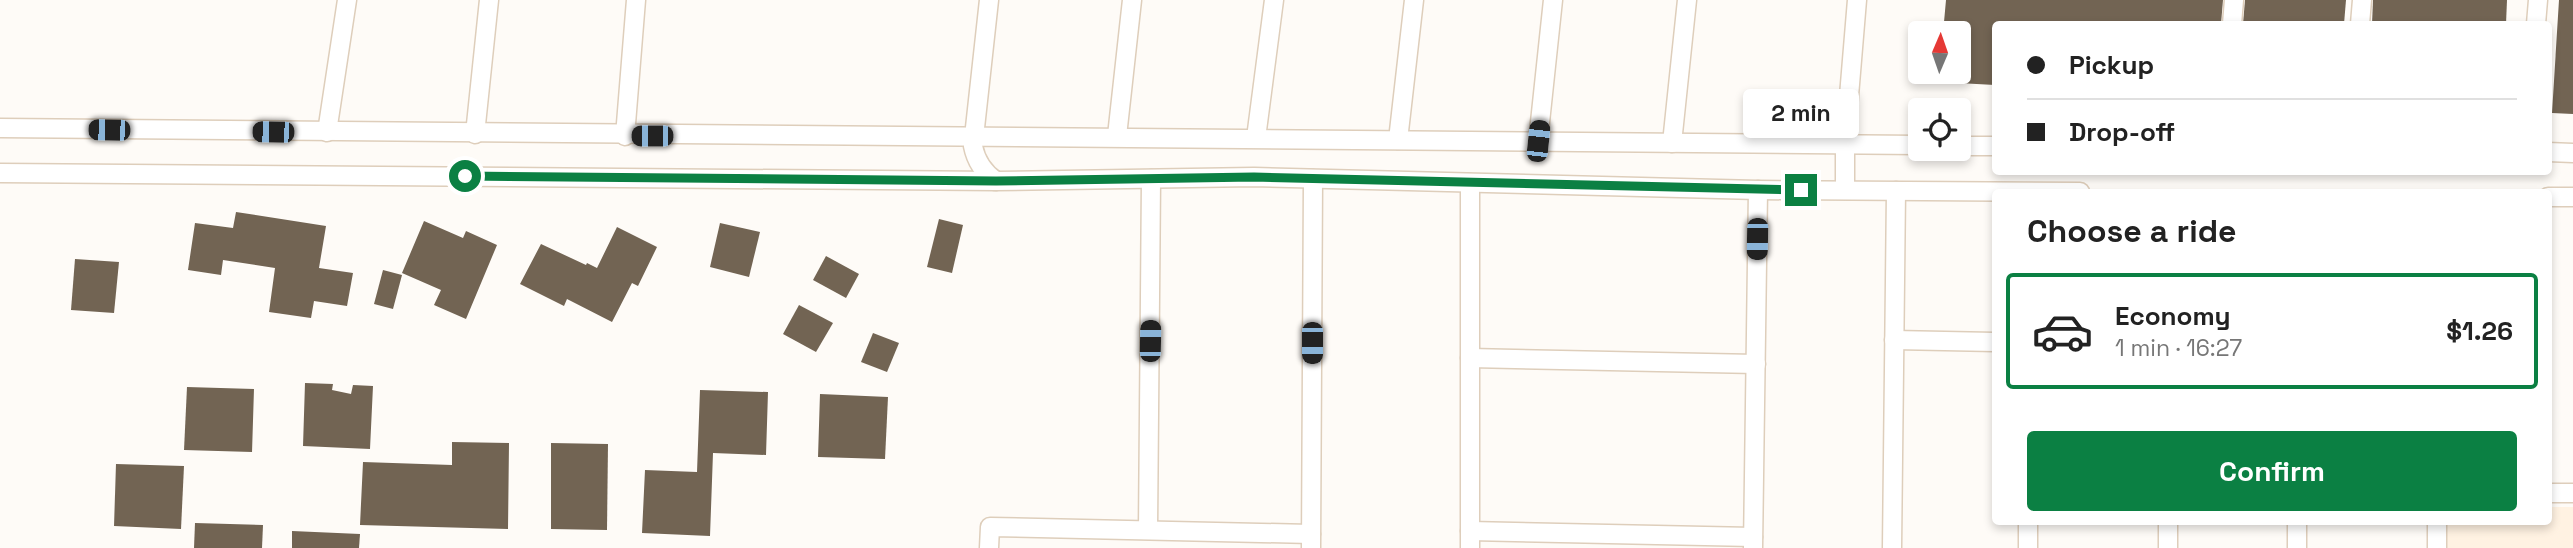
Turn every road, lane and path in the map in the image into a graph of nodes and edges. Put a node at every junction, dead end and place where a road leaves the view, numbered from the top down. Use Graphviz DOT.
graph roads {
  1 [pos="347,0"];
  2 [pos="489,0"];
  3 [pos="636,0"];
  4 [pos="989,0"];
  5 [pos="1132,0"];
  6 [pos="1274,0"];
  7 [pos="1414,0"];
  8 [pos="1553,0"];
  9 [pos="1687,0"];
  10 [pos="1857,0"];
  11 [pos="2234,0"];
  12 [pos="2361,0"];
  13 [pos="2538,0"];
  14 [pos="2232,21"];
  15 [pos="2360,21"];
  16 [pos="2536,21"];
  17 [pos="0,128"];
  18 [pos="327,132"];
  19 [pos="475,134"];
  20 [pos="625,136"];
  21 [pos="1117,136"];
  22 [pos="973,137"];
  23 [pos="1256,138"];
  24 [pos="1398,139"];
  25 [pos="1538,141"];
  26 [pos="1672,143"];
  27 [pos="1846,144"];
  28 [pos="1908,145"];
  29 [pos="1971,146"];
  30 [pos="1992,146"];
  31 [pos="2552,152"];
  32 [pos="2573,153"];
  33 [pos="0,173"];
  34 [pos="1151,179"];
  35 [pos="1313,179"];
  36 [pos="996,181"];
  37 [pos="1470,183"];
  38 [pos="1758,190"];
  39 [pos="1845,190"];
  40 [pos="1896,191"];
  41 [pos="1992,192"];
  42 [pos="2552,197"];
  43 [pos="2573,197"];
  44 [pos="1894,340"];
  45 [pos="1992,342"];
  46 [pos="1470,358"];
  47 [pos="1756,364"];
  48 [pos="2552,493"];
  49 [pos="2573,493"];
  50 [pos="2028,525"];
  51 [pos="2168,525"];
  52 [pos="2297,525"];
  53 [pos="2437,525"];
  54 [pos="1148,530"];
  55 [pos="1470,540"];
  56 [pos="1311,541"];
  57 [pos="1753,542"];
  58 [pos="989,548"];
  59 [pos="1892,548"];
  60 [pos="2028,548"];
  61 [pos="2168,548"];
  62 [pos="2297,548"];
  63 [pos="2437,548"];
  1 -- 18 [label="street"];
  2 -- 19 [label="street"];
  3 -- 20 [label="street"];
  4 -- 22 [label="street"];
  5 -- 21 [label="street"];
  6 -- 23 [label="street"];
  7 -- 24 [label="street"];
  8 -- 25 [label="street"];
  9 -- 26 [label="street"];
  10 -- 27 [label="street"];
  11 -- 14 [label="street"];
  12 -- 15 [label="street"];
  13 -- 16 [label="street"];
  17 -- 18 [label="street"];
  18 -- 19 [label="street"];
  19 -- 20 [label="street"];
  20 -- 22 [label="street"];
  21 -- 22 [label="street"];
  21 -- 23 [label="street"];
  22 -- 36 [label="street"];
  23 -- 24 [label="street"];
  24 -- 25 [label="street"];
  25 -- 26 [label="street"];
  26 -- 27 [label="street"];
  27 -- 28 [label="street"];
  27 -- 39 [label="street"];
  29 -- 30 [label="street"];
  31 -- 32 [label="street"];
  33 -- 36 [label="street"];
  34 -- 35 [label="street"];
  34 -- 36 [label="street"];
  34 -- 54 [label="street"];
  35 -- 37 [label="street"];
  35 -- 56 [label="street"];
  37 -- 38 [label="street"];
  37 -- 46 [label="street"];
  38 -- 39 [label="street"];
  38 -- 47 [label="street"];
  39 -- 40 [label="street"];
  40 -- 41 [label="street"];
  40 -- 44 [label="street"];
  42 -- 43 [label="street"];
  44 -- 45 [label="street"];
  44 -- 59 [label="street"];
  46 -- 47 [label="street"];
  46 -- 55 [label="street"];
  47 -- 57 [label="street"];
  48 -- 49 [label="street"];
  50 -- 60 [label="street"];
  51 -- 61 [label="street"];
  52 -- 62 [label="street"];
  53 -- 63 [label="street"];
  54 -- 56 [label="street"];
  54 -- 58 [label="street"];
  55 -- 57 [label="street"];
}
